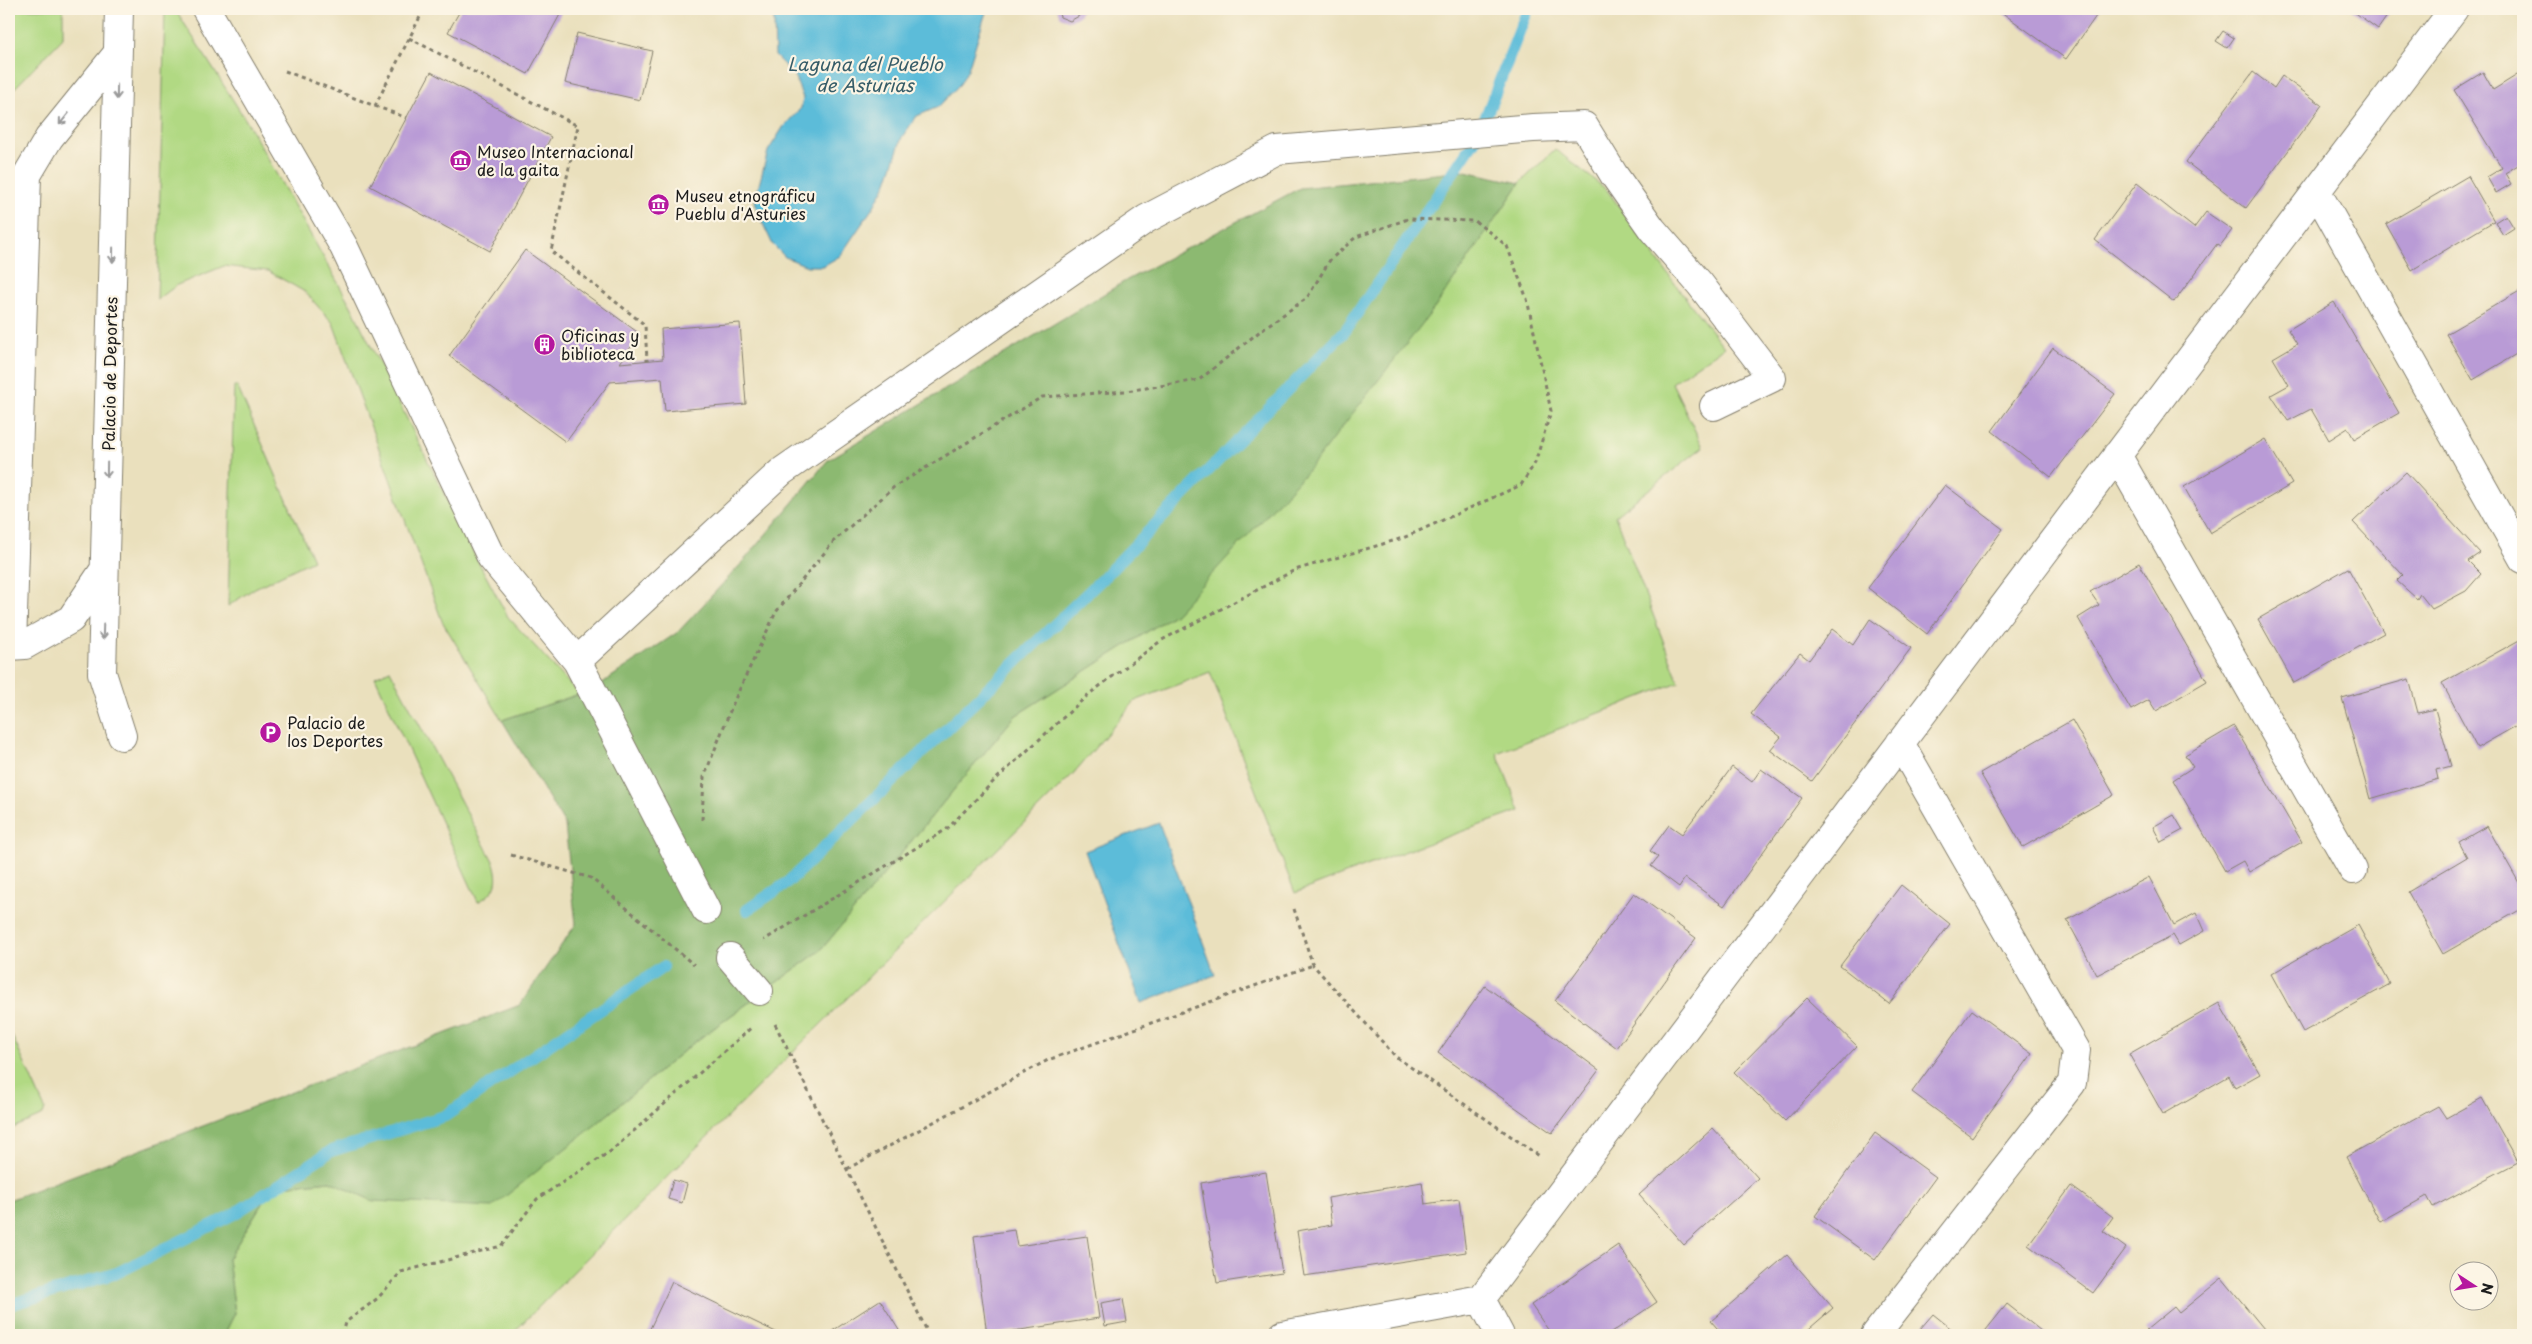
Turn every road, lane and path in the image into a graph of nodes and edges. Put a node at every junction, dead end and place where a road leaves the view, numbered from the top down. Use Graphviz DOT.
graph roads {
  1 [pos="118,9"];
  2 [pos="206,9"];
  3 [pos="424,9"];
  4 [pos="2454,9"];
  5 [pos="409,38"];
  6 [pos="118,54"];
  7 [pos="282,70"];
  8 [pos="375,106"];
  9 [pos="406,118"];
  10 [pos="2316,192"];
  11 [pos="647,360"];
  12 [pos="1714,406"];
  13 [pos="2117,455"];
  14 [pos="2523,559"];
  15 [pos="104,570"];
  16 [pos="15,646"];
  17 [pos="577,661"];
  18 [pos="122,736"];
  19 [pos="1900,743"];
  20 [pos="702,822"];
  21 [pos="511,855"];
  22 [pos="2353,870"];
  23 [pos="1294,909"];
  24 [pos="706,910"];
  25 [pos="731,958"];
  26 [pos="1314,965"];
  27 [pos="699,971"];
  28 [pos="759,991"];
  29 [pos="774,1021"];
  30 [pos="847,1170"];
  31 [pos="1572,1179"];
  32 [pos="1481,1299"];
  33 [pos="1877,1334"];
  34 [pos="343,1335"];
  35 [pos="929,1335"];
  36 [pos="1282,1335"];
  37 [pos="1500,1335"];
  1 -- 6 [label="lane, Palacio de Deportes"];
  2 -- 17 [label="lane"];
  3 -- 5 [label="path"];
  4 -- 10 [label="lane"];
  5 -- 8 [label="path"];
  5 -- 11 [label="path"];
  6 -- 15 [label="lane, Palacio de Deportes, one-way"];
  6 -- 16 [label="lane, one-way"];
  7 -- 8 [label="path"];
  8 -- 9 [label="path"];
  10 -- 13 [label="lane"];
  10 -- 14 [label="lane"];
  12 -- 17 [label="lane"];
  13 -- 19 [label="lane"];
  13 -- 22 [label="lane"];
  15 -- 16 [label="lane"];
  15 -- 18 [label="lane, Palacio de Deportes, one-way"];
  17 -- 24 [label="lane"];
  19 -- 31 [label="lane"];
  19 -- 33 [label="lane"];
  20 -- 25 [label="path"];
  21 -- 27 [label="path"];
  23 -- 26 [label="path"];
  25 -- 28 [label="lane"];
  26 -- 30 [label="path"];
  26 -- 31 [label="path"];
  28 -- 29 [label="path"];
  29 -- 30 [label="path"];
  29 -- 34 [label="path"];
  30 -- 35 [label="path"];
  31 -- 32 [label="lane"];
  32 -- 36 [label="lane"];
  32 -- 37 [label="lane"];
}
